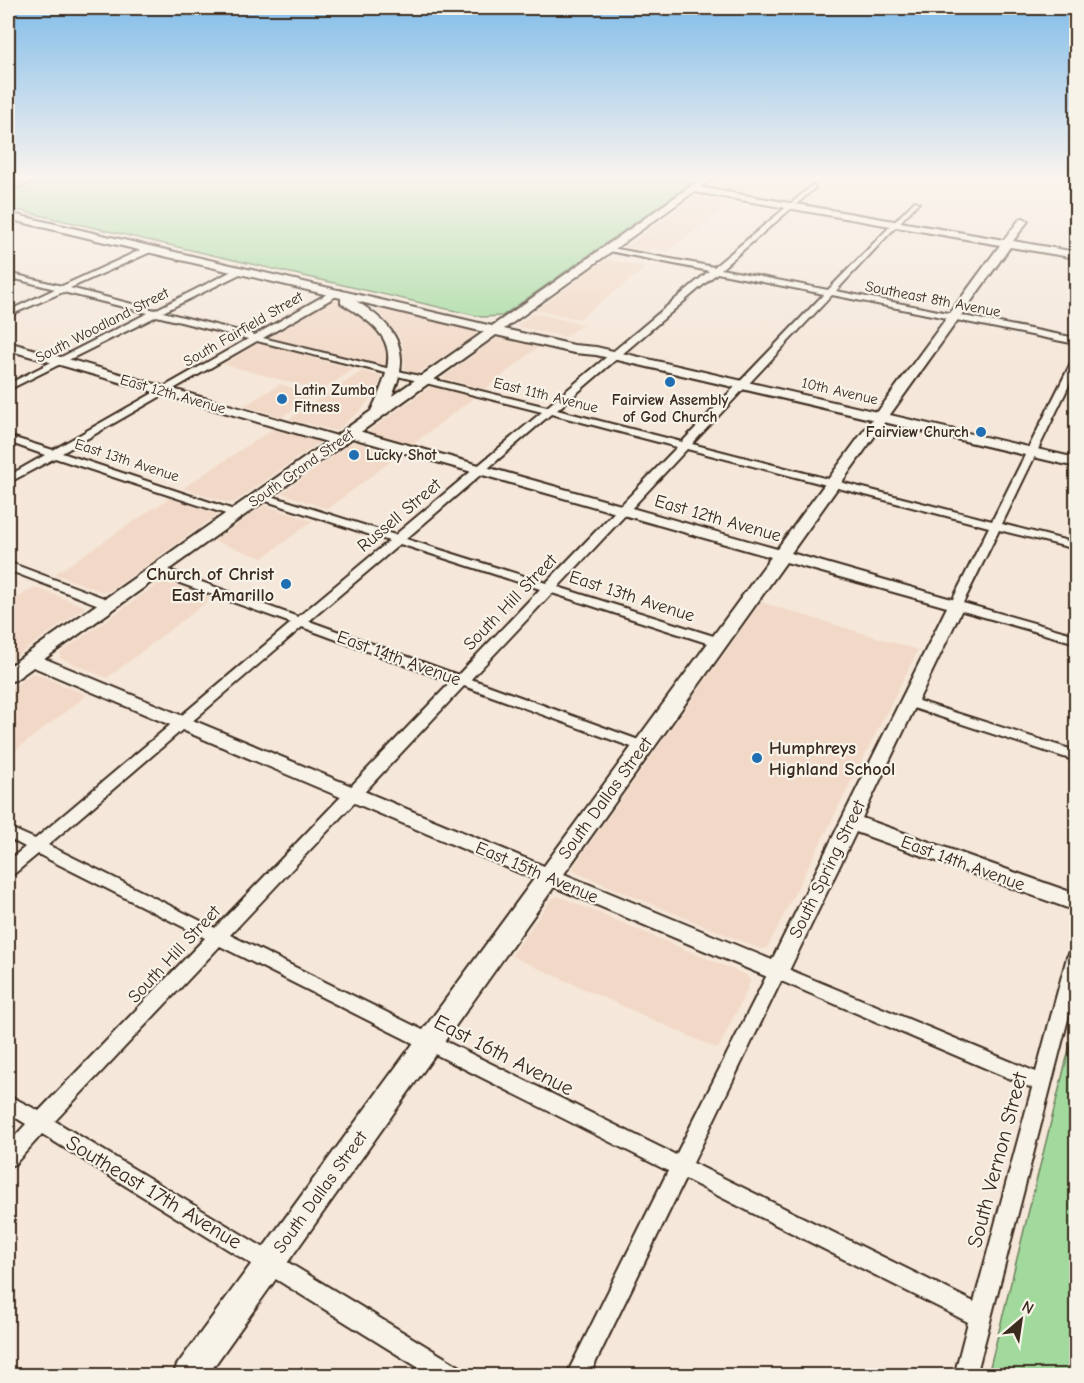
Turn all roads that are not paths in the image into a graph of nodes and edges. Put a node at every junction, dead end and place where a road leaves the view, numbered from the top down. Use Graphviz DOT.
graph roads {
  1 [pos="114,241"];
  2 [pos="621,241"];
  3 [pos="750,241"];
  4 [pos="878,241"];
  5 [pos="991,241"];
  6 [pos="1008,241"];
  7 [pos="1006,243"];
  8 [pos="150,249"];
  9 [pos="609,249"];
  10 [pos="1077,255"];
  11 [pos="241,270"];
  12 [pos="715,270"];
  13 [pos="8,275"];
  14 [pos="62,289"];
  15 [pos="829,292"];
  16 [pos="335,293"];
  17 [pos="375,301"];
  18 [pos="156,313"];
  19 [pos="368,313"];
  20 [pos="428,313"];
  21 [pos="8,314"];
  22 [pos="514,316"];
  23 [pos="954,317"];
  24 [pos="465,318"];
  25 [pos="496,328"];
  26 [pos="256,338"];
  27 [pos="1077,341"];
  28 [pos="8,346"];
  29 [pos="614,355"];
  30 [pos="60,361"];
  31 [pos="1077,363"];
  32 [pos="394,373"];
  33 [pos="424,380"];
  34 [pos="742,385"];
  35 [pos="8,387"];
  36 [pos="164,391"];
  37 [pos="549,411"];
  38 [pos="378,413"];
  39 [pos="881,417"];
  40 [pos="344,437"];
  41 [pos="8,439"];
  42 [pos="684,445"];
  43 [pos="1032,453"];
  44 [pos="54,454"];
  45 [pos="1077,463"];
  46 [pos="480,470"];
  47 [pos="8,480"];
  48 [pos="832,484"];
  49 [pos="261,496"];
  50 [pos="622,510"];
  51 [pos="236,514"];
  52 [pos="996,525"];
  53 [pos="398,539"];
  54 [pos="1077,546"];
  55 [pos="781,556"];
  56 [pos="8,566"];
  57 [pos="156,570"];
  58 [pos="549,588"];
  59 [pos="108,604"];
  60 [pos="956,605"];
  61 [pos="300,622"];
  62 [pos="1077,639"];
  63 [pos="718,642"];
  64 [pos="30,659"];
  65 [pos="8,675"];
  66 [pos="460,680"];
  67 [pos="909,702"];
  68 [pos="181,723"];
  69 [pos="642,746"];
  70 [pos="1077,756"];
  71 [pos="352,794"];
  72 [pos="850,822"];
  73 [pos="8,832"];
  74 [pos="36,846"];
  75 [pos="8,870"];
  76 [pos="549,877"];
  77 [pos="1077,903"];
  78 [pos="216,936"];
  79 [pos="1077,957"];
  80 [pos="777,972"];
  81 [pos="429,1043"];
  82 [pos="1043,1084"];
  83 [pos="8,1103"];
  84 [pos="39,1123"];
  85 [pos="8,1157"];
  86 [pos="679,1168"];
  87 [pos="269,1263"];
  88 [pos="981,1317"];
  89 [pos="188,1376"];
  90 [pos="454,1376"];
  91 [pos="577,1376"];
  92 [pos="965,1376"];
  1 -- 8 [label="main road"];
  2 -- 9 [label="main road, South Grand Street"];
  3 -- 12 [label="street, Russell Street"];
  4 -- 15 [label="street, South Hill Street"];
  5 -- 7 [label="street"];
  6 -- 7 [label="street, South Dallas Street"];
  7 -- 10 [label="street"];
  7 -- 23 [label="street, South Dallas Street"];
  8 -- 11 [label="main road"];
  8 -- 14 [label="street"];
  9 -- 12 [label="street, Southeast 8th Avenue"];
  9 -- 22 [label="main road, South Grand Street"];
  11 -- 16 [label="main road"];
  11 -- 18 [label="street, South Woodland Street"];
  12 -- 15 [label="street, Southeast 8th Avenue"];
  12 -- 29 [label="street, Russell Street"];
  13 -- 14 [label="street, East 11th Avenue"];
  14 -- 18 [label="street, East 11th Avenue"];
  14 -- 21 [label="street"];
  15 -- 23 [label="street, Southeast 8th Avenue"];
  15 -- 34 [label="street, South Hill Street"];
  16 -- 17 [label="main road"];
  16 -- 19 [label="main road"];
  16 -- 26 [label="street, South Fairfield Street"];
  17 -- 19 [label="main road"];
  17 -- 20 [label="main road"];
  18 -- 26 [label="street, East 11th Avenue"];
  18 -- 30 [label="street, South Woodland Street"];
  19 -- 32 [label="main road"];
  20 -- 24 [label="main road, 10th Avenue"];
  20 -- 25 [label="main road, 10th Avenue"];
  22 -- 24 [label="main road"];
  22 -- 25 [label="main road, South Grand Street"];
  23 -- 27 [label="street, Southeast 8th Avenue"];
  23 -- 39 [label="street, South Dallas Street"];
  24 -- 25 [label="main road, 10th Avenue"];
  25 -- 29 [label="main road, 10th Avenue"];
  25 -- 33 [label="main road, South Grand Street"];
  26 -- 32 [label="street, East 11th Avenue"];
  26 -- 36 [label="street, South Fairfield Street"];
  28 -- 30 [label="street, East 12th Avenue"];
  29 -- 34 [label="main road, 10th Avenue"];
  29 -- 37 [label="street, Russell Street"];
  30 -- 35 [label="street, South Woodland Street"];
  30 -- 36 [label="street, East 12th Avenue"];
  31 -- 43 [label="street, South Spring Street"];
  32 -- 33 [label="street, East 11th Avenue"];
  32 -- 38 [label="main road"];
  33 -- 37 [label="street, East 11th Avenue"];
  33 -- 38 [label="main road, South Grand Street"];
  34 -- 39 [label="main road, 10th Avenue"];
  34 -- 42 [label="street, South Hill Street"];
  36 -- 40 [label="street, East 12th Avenue"];
  36 -- 44 [label="street, South Fairfield Street"];
  37 -- 42 [label="street, East 11th Avenue"];
  37 -- 46 [label="street, Russell Street"];
  38 -- 40 [label="main road, South Grand Street"];
  39 -- 43 [label="main road, 10th Avenue"];
  39 -- 48 [label="street, South Dallas Street"];
  40 -- 46 [label="street, East 12th Avenue"];
  40 -- 49 [label="main road, South Grand Street"];
  41 -- 44 [label="street, East 13th Avenue"];
  42 -- 48 [label="street, East 11th Avenue"];
  42 -- 50 [label="street, South Hill Street"];
  43 -- 45 [label="main road, 10th Avenue"];
  43 -- 52 [label="street, South Spring Street"];
  44 -- 47 [label="street, South Fairfield Street"];
  44 -- 51 [label="street, East 13th Avenue"];
  46 -- 50 [label="street, East 12th Avenue"];
  46 -- 53 [label="street, Russell Street"];
  48 -- 52 [label="street, East 11th Avenue"];
  48 -- 55 [label="street, South Dallas Street"];
  49 -- 51 [label="main road, South Grand Street"];
  49 -- 53 [label="street, East 13th Avenue"];
  50 -- 55 [label="street, East 12th Avenue"];
  50 -- 58 [label="street, South Hill Street"];
  51 -- 57 [label="main road, South Grand Street"];
  52 -- 54 [label="street, East 11th Avenue"];
  52 -- 60 [label="street, South Spring Street"];
  53 -- 58 [label="street, East 13th Avenue"];
  53 -- 61 [label="street, Russell Street"];
  55 -- 60 [label="street, East 12th Avenue"];
  55 -- 63 [label="street, South Dallas Street"];
  56 -- 59 [label="street"];
  57 -- 59 [label="main road, South Grand Street"];
  57 -- 61 [label="street, East 14th Avenue"];
  58 -- 63 [label="street, East 13th Avenue"];
  58 -- 66 [label="street, South Hill Street"];
  59 -- 64 [label="main road, South Grand Street"];
  60 -- 62 [label="street, East 12th Avenue"];
  60 -- 67 [label="street, South Spring Street"];
  61 -- 66 [label="street, East 14th Avenue"];
  61 -- 68 [label="street, Russell Street"];
  63 -- 69 [label="street, South Dallas Street"];
  64 -- 65 [label="main road, South Grand Street"];
  64 -- 68 [label="street, East 15th Avenue"];
  66 -- 69 [label="street, East 14th Avenue"];
  66 -- 71 [label="street, South Hill Street"];
  67 -- 70 [label="street"];
  67 -- 72 [label="street, South Spring Street"];
  68 -- 71 [label="street, East 15th Avenue"];
  68 -- 74 [label="street, Russell Street"];
  69 -- 76 [label="street, South Dallas Street"];
  71 -- 76 [label="street, East 15th Avenue"];
  71 -- 78 [label="street, South Hill Street"];
  72 -- 77 [label="street, East 14th Avenue"];
  72 -- 80 [label="street, South Spring Street"];
  73 -- 74 [label="street, East 16th Avenue"];
  74 -- 75 [label="street, Russell Street"];
  74 -- 78 [label="street, East 16th Avenue"];
  76 -- 80 [label="street, East 15th Avenue"];
  76 -- 81 [label="street, South Dallas Street"];
  78 -- 81 [label="street, East 16th Avenue"];
  78 -- 84 [label="street, South Hill Street"];
  79 -- 82 [label="street, South Vernon Street"];
  80 -- 82 [label="street, East 15th Avenue"];
  80 -- 86 [label="street, South Spring Street"];
  81 -- 86 [label="street, East 16th Avenue"];
  81 -- 87 [label="street, South Dallas Street"];
  82 -- 88 [label="street, South Vernon Street"];
  83 -- 84 [label="street, Southeast 17th Avenue"];
  84 -- 85 [label="street, South Hill Street"];
  84 -- 87 [label="street, Southeast 17th Avenue"];
  86 -- 88 [label="street, East 16th Avenue"];
  86 -- 91 [label="street, South Spring Street"];
  87 -- 89 [label="street, South Dallas Street"];
  87 -- 90 [label="street, Southeast 17th Avenue"];
  88 -- 92 [label="street, South Vernon Street"];
}
